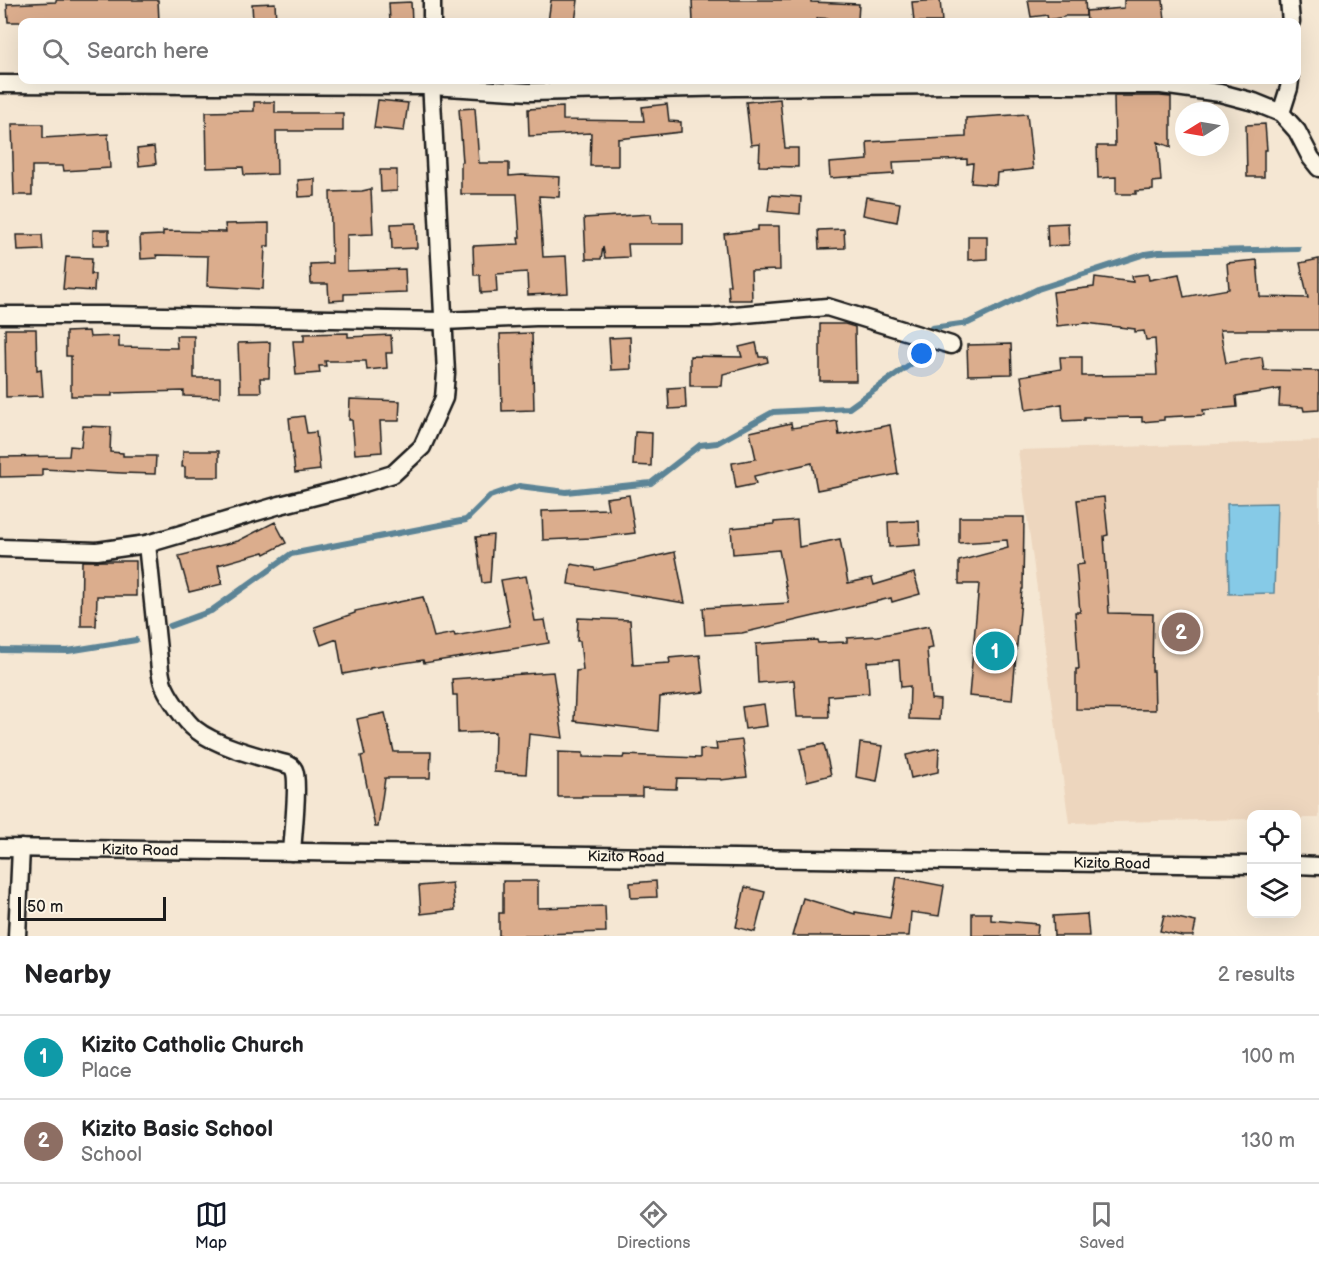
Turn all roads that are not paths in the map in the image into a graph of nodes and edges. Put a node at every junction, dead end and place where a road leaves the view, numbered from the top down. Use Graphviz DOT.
graph roads {
  1 [pos="432,0"];
  2 [pos="1289,0"];
  3 [pos="432,18"];
  4 [pos="1291,18"];
  5 [pos="0,84"];
  6 [pos="18,84"];
  7 [pos="431,84"];
  8 [pos="442,84"];
  9 [pos="1290,84"];
  10 [pos="1281,113"];
  11 [pos="1319,168"];
  12 [pos="0,315"];
  13 [pos="444,321"];
  14 [pos="951,345"];
  15 [pos="147,544"];
  16 [pos="0,548"];
  17 [pos="0,848"];
  18 [pos="21,848"];
  19 [pos="292,852"];
  20 [pos="1247,865"];
  21 [pos="1301,865"];
  22 [pos="1319,866"];
  23 [pos="17,936"];
  1 -- 3 [label="street"];
  2 -- 4 [label="street"];
  5 -- 6 [label="street"];
  7 -- 13 [label="street"];
  8 -- 10 [label="street"];
  9 -- 10 [label="street"];
  10 -- 11 [label="street"];
  12 -- 13 [label="street"];
  13 -- 14 [label="street"];
  13 -- 15 [label="street"];
  15 -- 16 [label="street"];
  15 -- 19 [label="street"];
  17 -- 18 [label="street, Kizito Road"];
  18 -- 19 [label="street, Kizito Road"];
  18 -- 23 [label="street"];
  19 -- 20 [label="street, Kizito Road"];
  21 -- 22 [label="street"];
}
